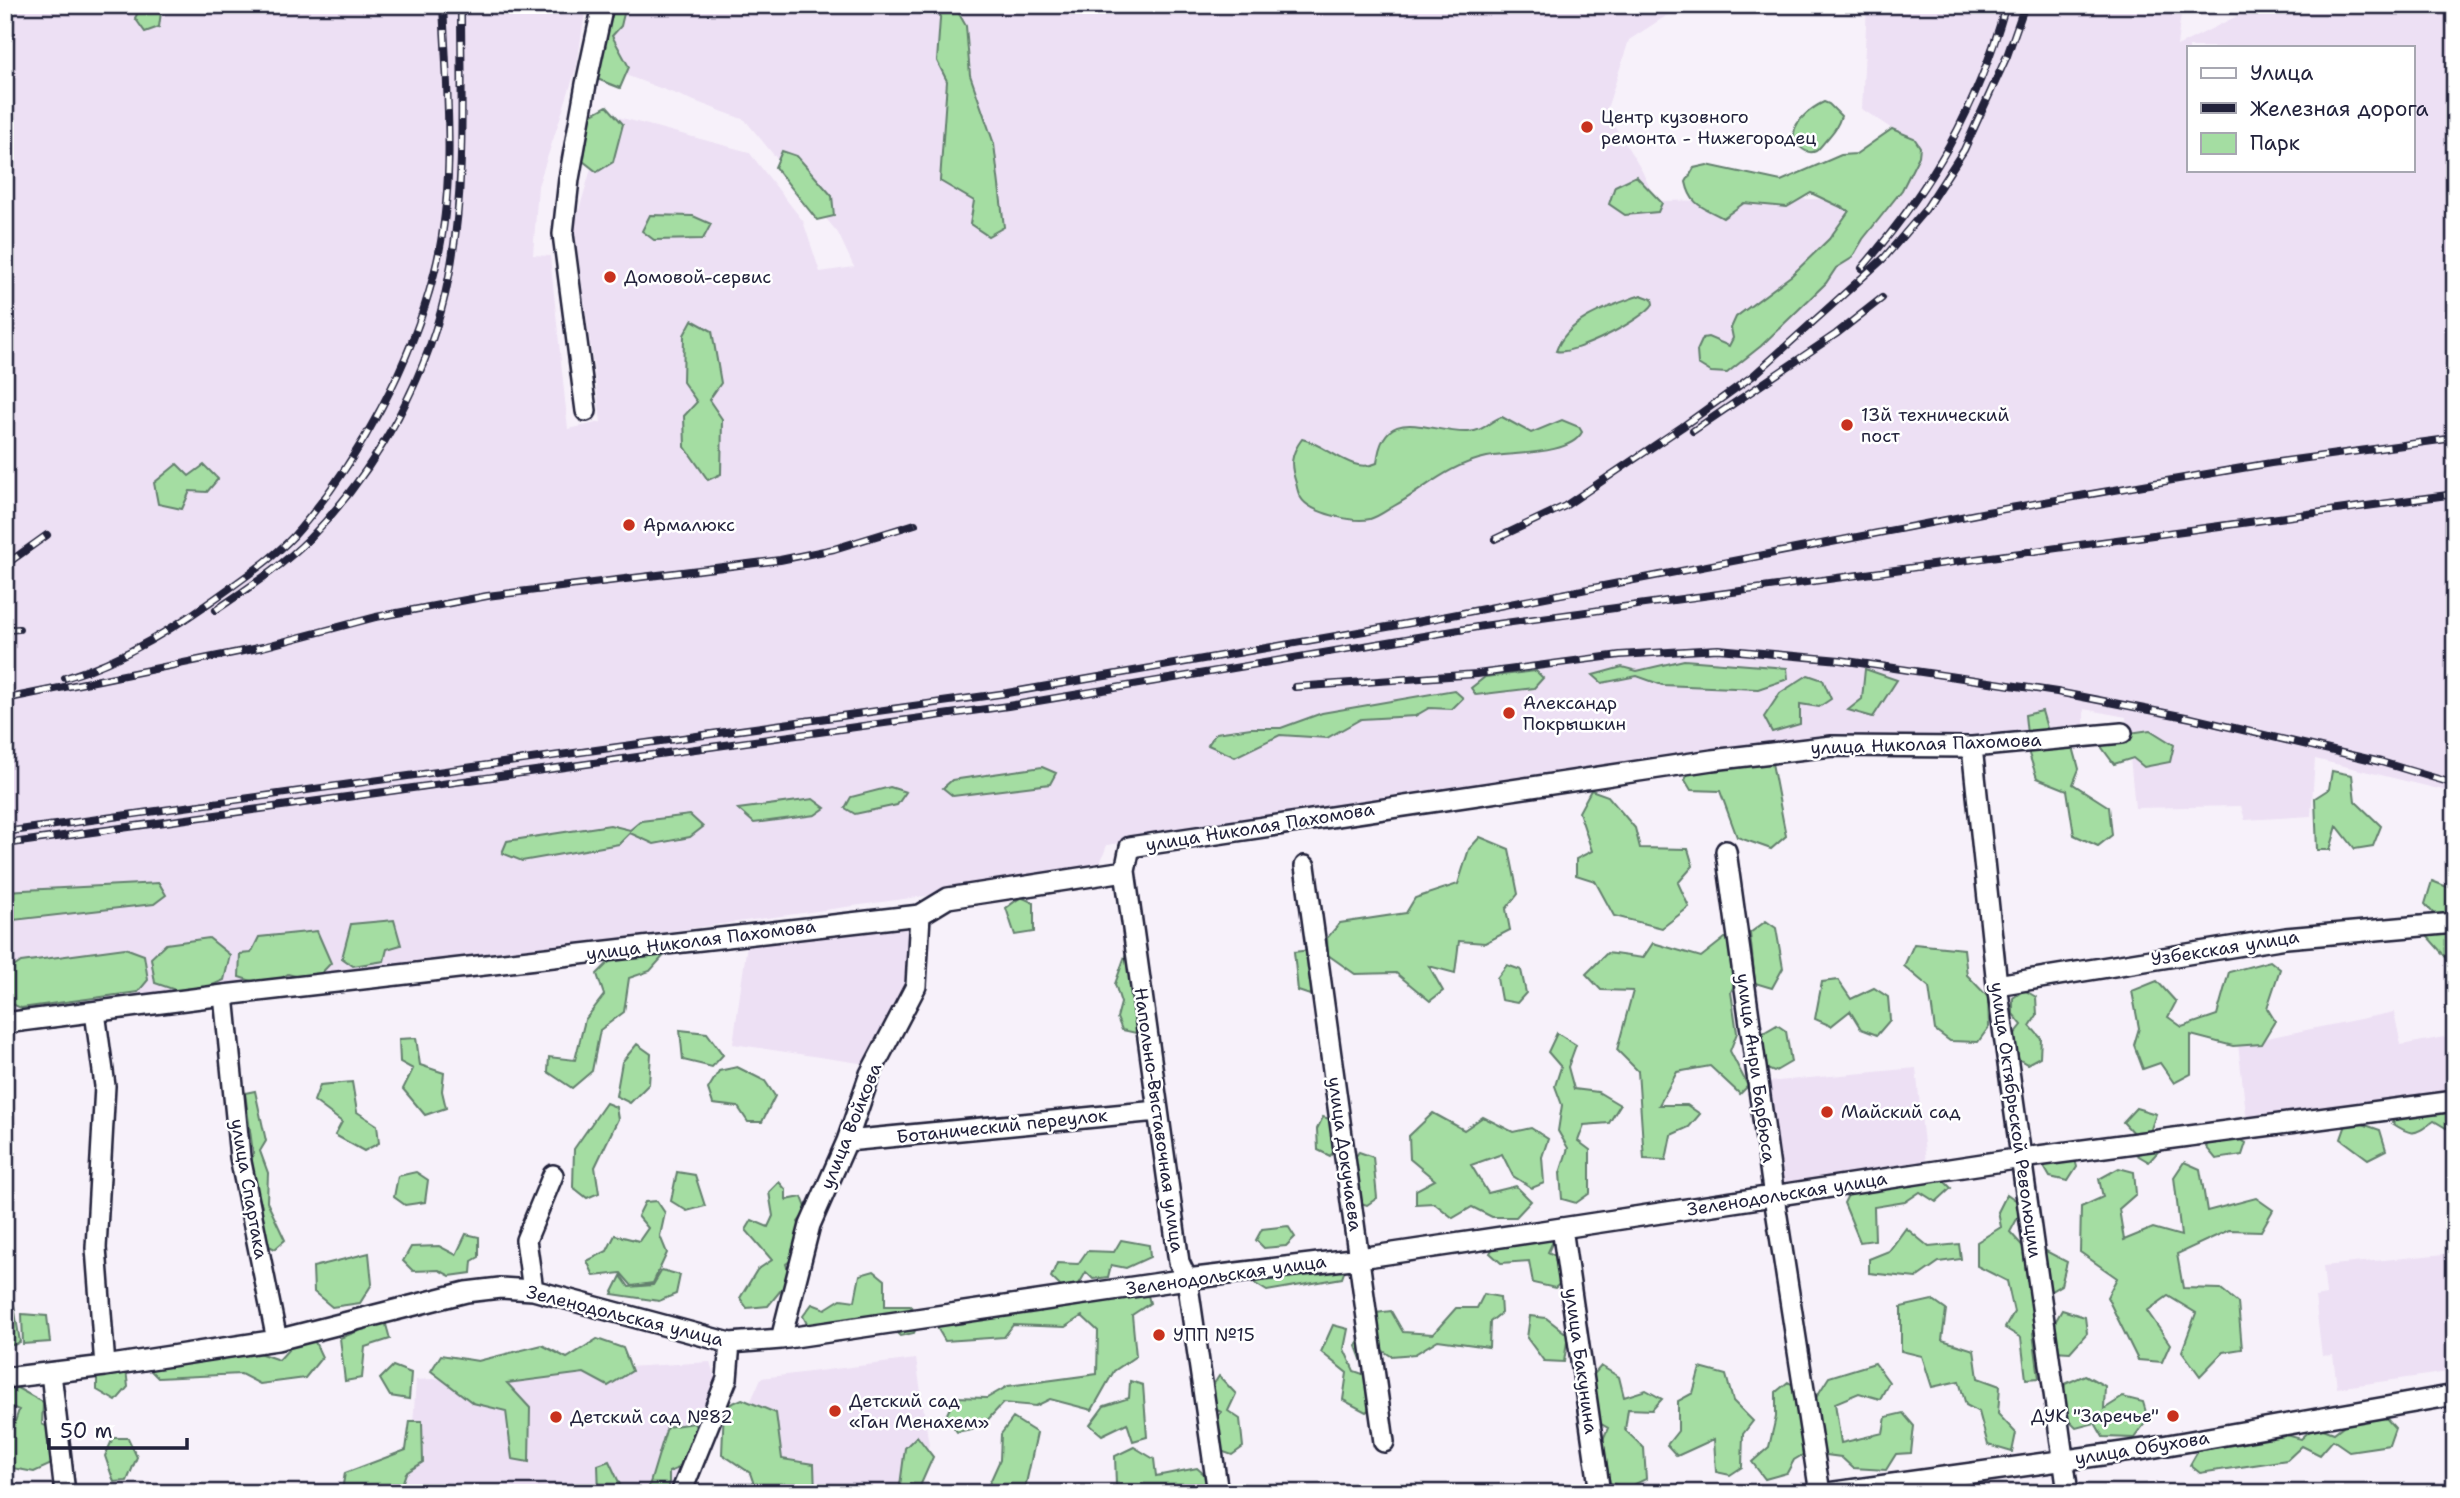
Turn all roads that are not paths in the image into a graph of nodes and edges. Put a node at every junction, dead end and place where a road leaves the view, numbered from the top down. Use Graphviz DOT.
graph roads {
  1 [pos="603,5"];
  2 [pos="586,411"];
  3 [pos="2122,733"];
  4 [pos="1972,747"];
  5 [pos="1726,851"];
  6 [pos="1305,866"];
  7 [pos="1125,871"];
  8 [pos="920,915"];
  9 [pos="2455,923"];
  10 [pos="1997,985"];
  11 [pos="224,995"];
  12 [pos="95,1012"];
  13 [pos="5,1023"];
  14 [pos="2455,1101"];
  15 [pos="1157,1111"];
  16 [pos="847,1141"];
  17 [pos="2022,1158"];
  18 [pos="553,1175"];
  19 [pos="1774,1197"];
  20 [pos="1562,1228"];
  21 [pos="1360,1258"];
  22 [pos="1187,1279"];
  23 [pos="533,1290"];
  24 [pos="277,1339"];
  25 [pos="780,1339"];
  26 [pos="730,1343"];
  27 [pos="105,1366"];
  28 [pos="51,1373"];
  29 [pos="5,1378"];
  30 [pos="2455,1395"];
  31 [pos="1384,1442"];
  32 [pos="2063,1460"];
  33 [pos="65,1493"];
  34 [pos="681,1493"];
  35 [pos="1218,1493"];
  36 [pos="1600,1493"];
  37 [pos="1820,1493"];
  38 [pos="1828,1493"];
  39 [pos="2068,1493"];
  1 -- 2 [label="street"];
  3 -- 4 [label="street, улица Николая Пахомова"];
  4 -- 7 [label="street, улица Николая Пахомова"];
  4 -- 10 [label="street, улица Октябрьской Революции"];
  5 -- 19 [label="street, улица Анри Барбюса"];
  6 -- 21 [label="street, улица Докучаева"];
  7 -- 8 [label="street, улица Николая Пахомова"];
  7 -- 15 [label="street, Напольно-Выставочная улица"];
  8 -- 11 [label="street, улица Николая Пахомова"];
  8 -- 16 [label="street, улица Войкова"];
  9 -- 10 [label="street, Узбекская улица"];
  10 -- 17 [label="street, улица Октябрьской Революции"];
  11 -- 12 [label="street, улица Николая Пахомова"];
  11 -- 24 [label="street, улица Спартака"];
  12 -- 13 [label="street, улица Николая Пахомова"];
  12 -- 27 [label="street"];
  14 -- 17 [label="street, Зеленодольская улица"];
  15 -- 16 [label="street, Ботанический переулок"];
  15 -- 22 [label="street, Напольно-Выставочная улица"];
  16 -- 25 [label="street, улица Войкова"];
  17 -- 19 [label="street, Зеленодольская улица"];
  17 -- 32 [label="street, улица Октябрьской Революции"];
  18 -- 23 [label="street"];
  19 -- 20 [label="street, Зеленодольская улица"];
  19 -- 37 [label="street, улица Анри Барбюса"];
  20 -- 21 [label="street, Зеленодольская улица"];
  20 -- 36 [label="street, улица Бакунина"];
  21 -- 22 [label="street, Зеленодольская улица"];
  21 -- 31 [label="street, улица Докучаева"];
  22 -- 25 [label="street, Зеленодольская улица"];
  22 -- 35 [label="street, Напольно-Выставочная улица"];
  23 -- 24 [label="street, Зеленодольская улица"];
  23 -- 26 [label="street, Зеленодольская улица"];
  24 -- 27 [label="street, Зеленодольская улица"];
  25 -- 26 [label="street, Зеленодольская улица"];
  26 -- 34 [label="street"];
  27 -- 28 [label="street, Зеленодольская улица"];
  28 -- 29 [label="street, Зеленодольская улица"];
  28 -- 33 [label="street"];
  30 -- 32 [label="street, улица Обухова"];
  32 -- 38 [label="street, улица Обухова"];
  32 -- 39 [label="street, улица Октябрьской Революции"];
}
